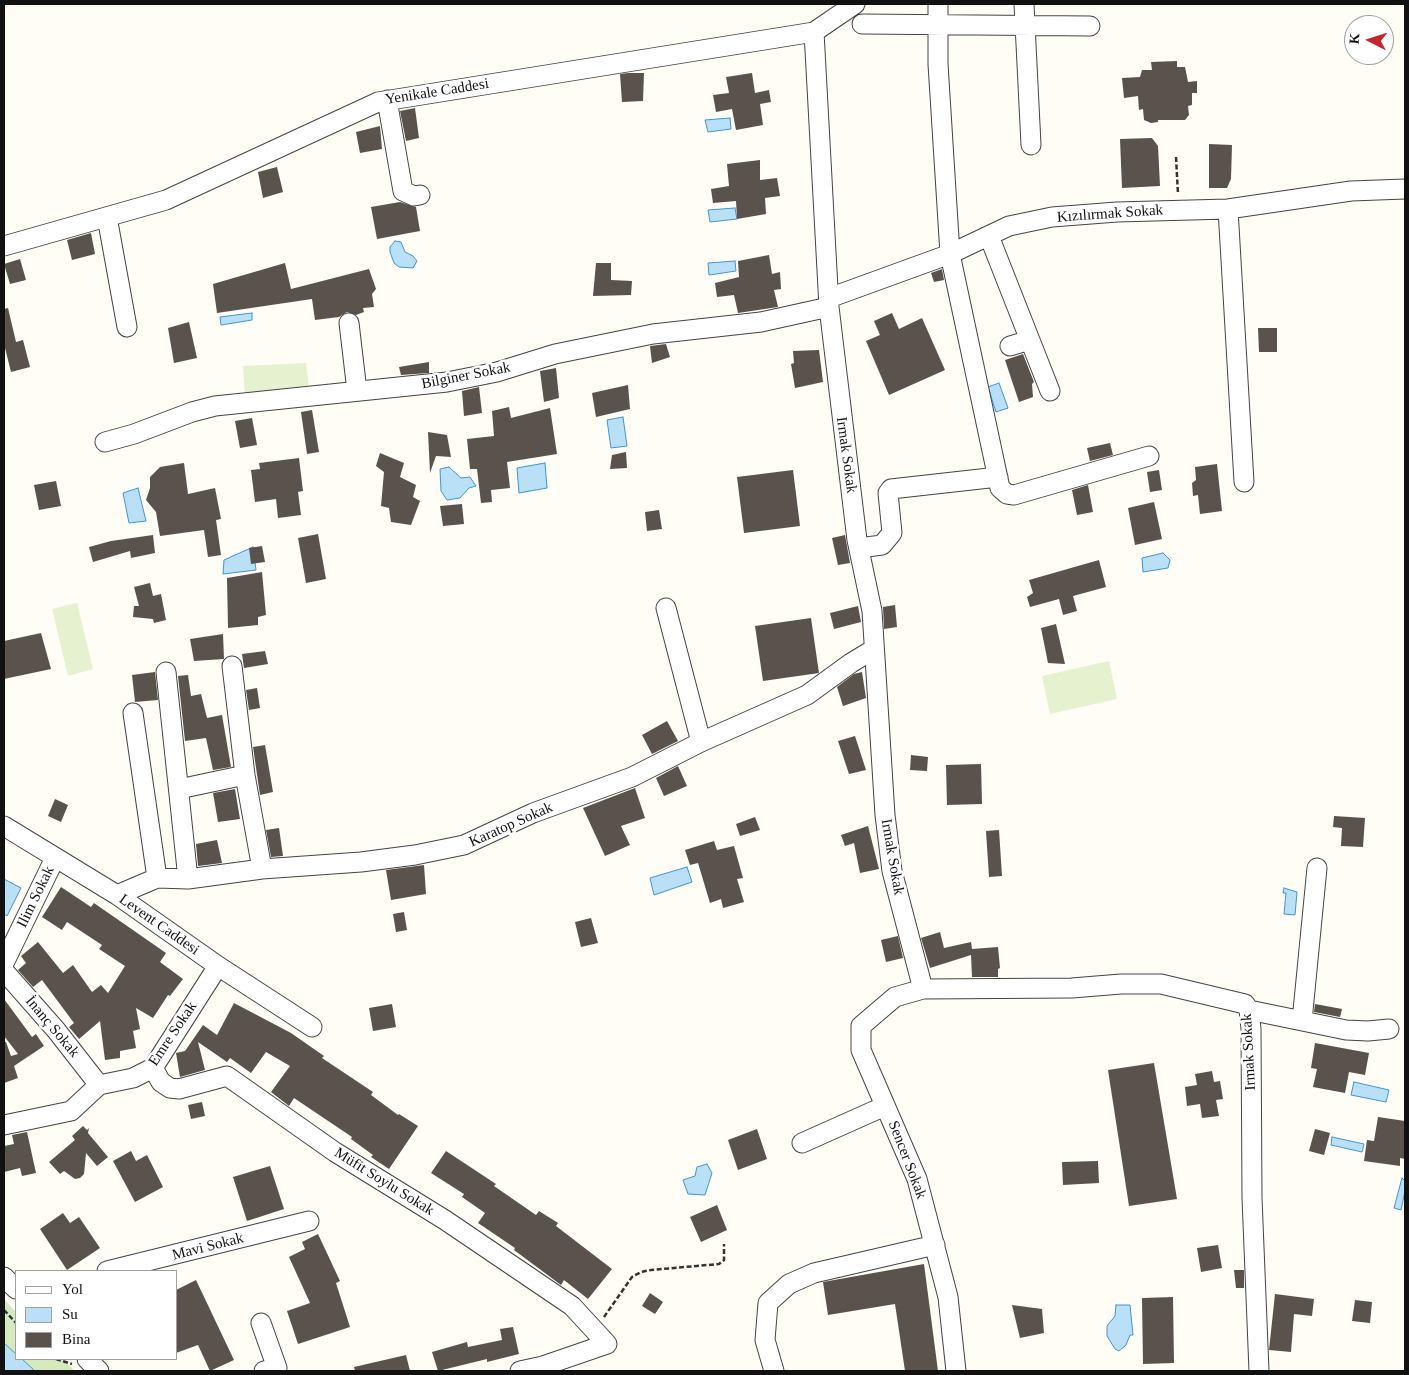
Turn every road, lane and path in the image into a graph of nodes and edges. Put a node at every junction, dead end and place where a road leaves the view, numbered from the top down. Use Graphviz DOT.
graph roads {
  1 [pos="856,4"];
  2 [pos="938,4"];
  3 [pos="1024,4"];
  4 [pos="862,24"];
  5 [pos="938,24"];
  6 [pos="1023,25"];
  7 [pos="1090,26"];
  8 [pos="814,32"];
  9 [pos="387,100"];
  10 [pos="1031,146"];
  11 [pos="1176,158"];
  12 [pos="1405,189"];
  13 [pos="420,195"];
  14 [pos="1228,209"];
  15 [pos="1179,210"];
  16 [pos="107,217"];
  17 [pos="989,236"];
  18 [pos="4,246"];
  19 [pos="950,254"];
  20 [pos="829,303"];
  21 [pos="349,323"];
  22 [pos="127,326"];
  23 [pos="1030,340"];
  24 [pos="1010,346"];
  25 [pos="357,391"];
  26 [pos="1050,391"];
  27 [pos="105,442"];
  28 [pos="1149,456"];
  29 [pos="998,477"];
  30 [pos="1244,482"];
  31 [pos="859,548"];
  32 [pos="666,608"];
  33 [pos="874,649"];
  34 [pos="232,666"];
  35 [pos="166,672"];
  36 [pos="133,713"];
  37 [pos="701,742"];
  38 [pos="245,775"];
  39 [pos="180,789"];
  40 [pos="4,826"];
  41 [pos="55,858"];
  42 [pos="1317,868"];
  43 [pos="262,869"];
  44 [pos="157,878"];
  45 [pos="188,879"];
  46 [pos="117,895"];
  47 [pos="218,966"];
  48 [pos="5,972"];
  49 [pos="923,989"];
  50 [pos="1249,1010"];
  51 [pos="1302,1020"];
  52 [pos="312,1027"];
  53 [pos="1389,1029"];
  54 [pos="153,1068"];
  55 [pos="99,1085"];
  56 [pos="885,1106"];
  57 [pos="4,1125"];
  58 [pos="802,1143"];
  59 [pos="309,1221"];
  60 [pos="724,1244"];
  61 [pos="935,1245"];
  62 [pos="111,1270"];
  63 [pos="4,1277"];
  64 [pos="15,1288"];
  65 [pos="4,1310"];
  66 [pos="15,1322"];
  67 [pos="261,1323"];
  68 [pos="601,1337"];
  69 [pos="64,1360"];
  70 [pos="80,1362"];
  71 [pos="99,1371"];
  72 [pos="264,1371"];
  73 [pos="520,1371"];
  74 [pos="774,1371"];
  75 [pos="956,1371"];
  76 [pos="1258,1371"];
  1 -- 8 [label="street, Yenikale Caddesi"];
  2 -- 5 [label="street"];
  3 -- 6 [label="street"];
  4 -- 5 [label="street"];
  5 -- 6 [label="street"];
  5 -- 19 [label="street"];
  6 -- 7 [label="street"];
  6 -- 10 [label="street"];
  8 -- 9 [label="street, Yenikale Caddesi"];
  8 -- 20 [label="street, Irmak Sokak"];
  9 -- 13 [label="street"];
  9 -- 16 [label="street, Yenikale Caddesi"];
  11 -- 15 [label="path"];
  12 -- 14 [label="street, Kızılırmak Sokak"];
  14 -- 15 [label="street, Kızılırmak Sokak"];
  14 -- 30 [label="street"];
  15 -- 17 [label="street, Kızılırmak Sokak"];
  16 -- 18 [label="street, Yenikale Caddesi"];
  16 -- 22 [label="street"];
  17 -- 19 [label="street, Kızılırmak Sokak"];
  17 -- 23 [label="street"];
  19 -- 20 [label="street, Kızılırmak Sokak"];
  19 -- 29 [label="street"];
  20 -- 25 [label="street, Bilginer Sokak"];
  20 -- 31 [label="street, Irmak Sokak"];
  21 -- 25 [label="street"];
  23 -- 24 [label="street"];
  23 -- 26 [label="street"];
  25 -- 27 [label="street, Bilginer Sokak"];
  28 -- 29 [label="street"];
  29 -- 31 [label="street"];
  31 -- 33 [label="street, Irmak Sokak"];
  32 -- 37 [label="street"];
  33 -- 37 [label="street, Karatop Sokak"];
  33 -- 49 [label="street, Irmak Sokak"];
  34 -- 38 [label="street"];
  35 -- 39 [label="street"];
  36 -- 44 [label="street"];
  37 -- 43 [label="street, Karatop Sokak"];
  38 -- 39 [label="street"];
  38 -- 43 [label="street"];
  39 -- 45 [label="street"];
  40 -- 41 [label="street, Levent Caddesi"];
  41 -- 46 [label="street, Levent Caddesi"];
  41 -- 48 [label="street, Ilim Sokak"];
  42 -- 51 [label="street"];
  43 -- 45 [label="street, Karatop Sokak"];
  44 -- 45 [label="street, Karatop Sokak"];
  44 -- 46 [label="street, Karatop Sokak"];
  46 -- 47 [label="street, Levent Caddesi"];
  47 -- 52 [label="street, Levent Caddesi"];
  47 -- 54 [label="street, Emre Sokak"];
  48 -- 55 [label="street, İnanç Sokak"];
  49 -- 50 [label="street, Irmak Sokak"];
  49 -- 56 [label="street, Sencer Sokak"];
  50 -- 51 [label="street"];
  50 -- 76 [label="street, Irmak Sokak"];
  51 -- 53 [label="street"];
  54 -- 55 [label="street, Emre Sokak"];
  54 -- 68 [label="street, Müfit Soylu Sokak"];
  55 -- 57 [label="street"];
  56 -- 58 [label="street"];
  56 -- 61 [label="street, Sencer Sokak"];
  59 -- 62 [label="street, Mavi Sokak"];
  60 -- 68 [label="path"];
  61 -- 74 [label="street"];
  61 -- 75 [label="street, Sencer Sokak"];
  63 -- 64 [label="street"];
  65 -- 66 [label="path"];
  67 -- 72 [label="street"];
  68 -- 73 [label="street"];
  69 -- 70 [label="path"];
  70 -- 71 [label="street"];
}
